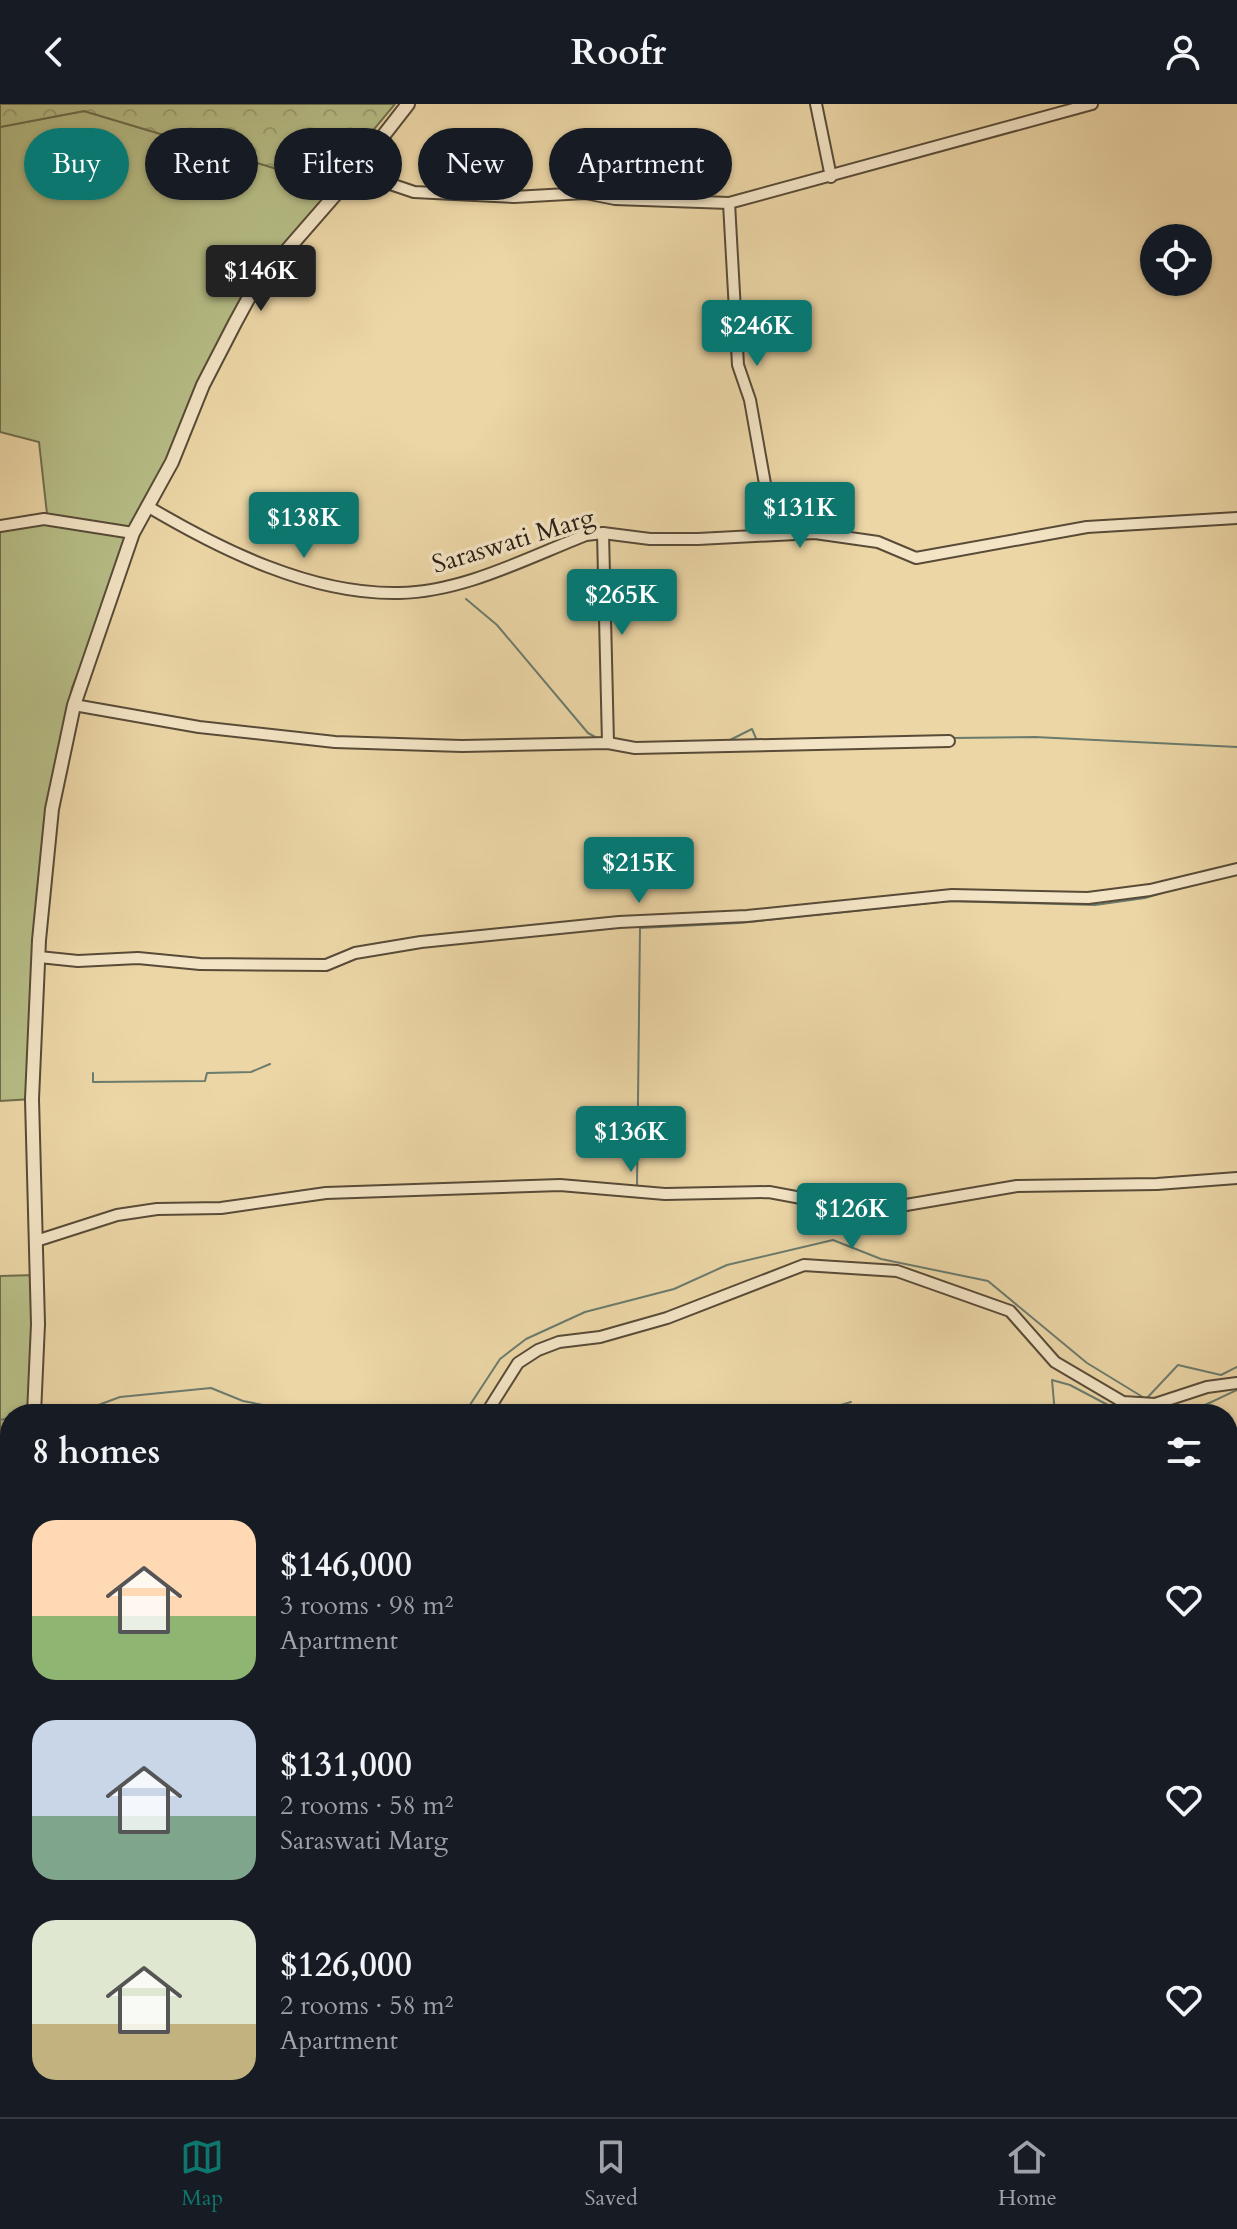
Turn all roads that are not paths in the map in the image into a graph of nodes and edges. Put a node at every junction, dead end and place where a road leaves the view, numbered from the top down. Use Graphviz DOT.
graph roads {
  1 [pos="408,104"];
  2 [pos="816,104"];
  3 [pos="1092,104"];
  4 [pos="389,128"];
  5 [pos="831,177"];
  6 [pos="402,188"];
  7 [pos="331,200"];
  8 [pos="729,203"];
  9 [pos="147,506"];
  10 [pos="1237,518"];
  11 [pos="0,526"];
  12 [pos="133,533"];
  13 [pos="603,533"];
  14 [pos="774,534"];
  15 [pos="74,705"];
  16 [pos="949,741"];
  17 [pos="608,743"];
  18 [pos="1237,869"];
  19 [pos="39,957"];
  20 [pos="1237,1178"];
  21 [pos="36,1241"];
  22 [pos="1237,1383"];
  23 [pos="35,1404"];
  24 [pos="492,1404"];
  25 [pos="1155,1404"];
  26 [pos="1155,1404"];
  1 -- 4 [label="street"];
  2 -- 5 [label="street"];
  3 -- 5 [label="street"];
  5 -- 8 [label="street"];
  6 -- 8 [label="street"];
  7 -- 9 [label="street"];
  8 -- 14 [label="street"];
  9 -- 12 [label="street"];
  9 -- 13 [label="street, Saraswati Marg"];
  10 -- 14 [label="street, Saraswati Marg"];
  11 -- 12 [label="street"];
  12 -- 15 [label="street"];
  13 -- 14 [label="street, Saraswati Marg"];
  13 -- 17 [label="street"];
  15 -- 17 [label="street"];
  15 -- 19 [label="street"];
  16 -- 17 [label="street"];
  18 -- 19 [label="street"];
  19 -- 21 [label="street"];
  20 -- 21 [label="street"];
  21 -- 23 [label="street"];
  22 -- 25 [label="street"];
  24 -- 26 [label="street"];
}
